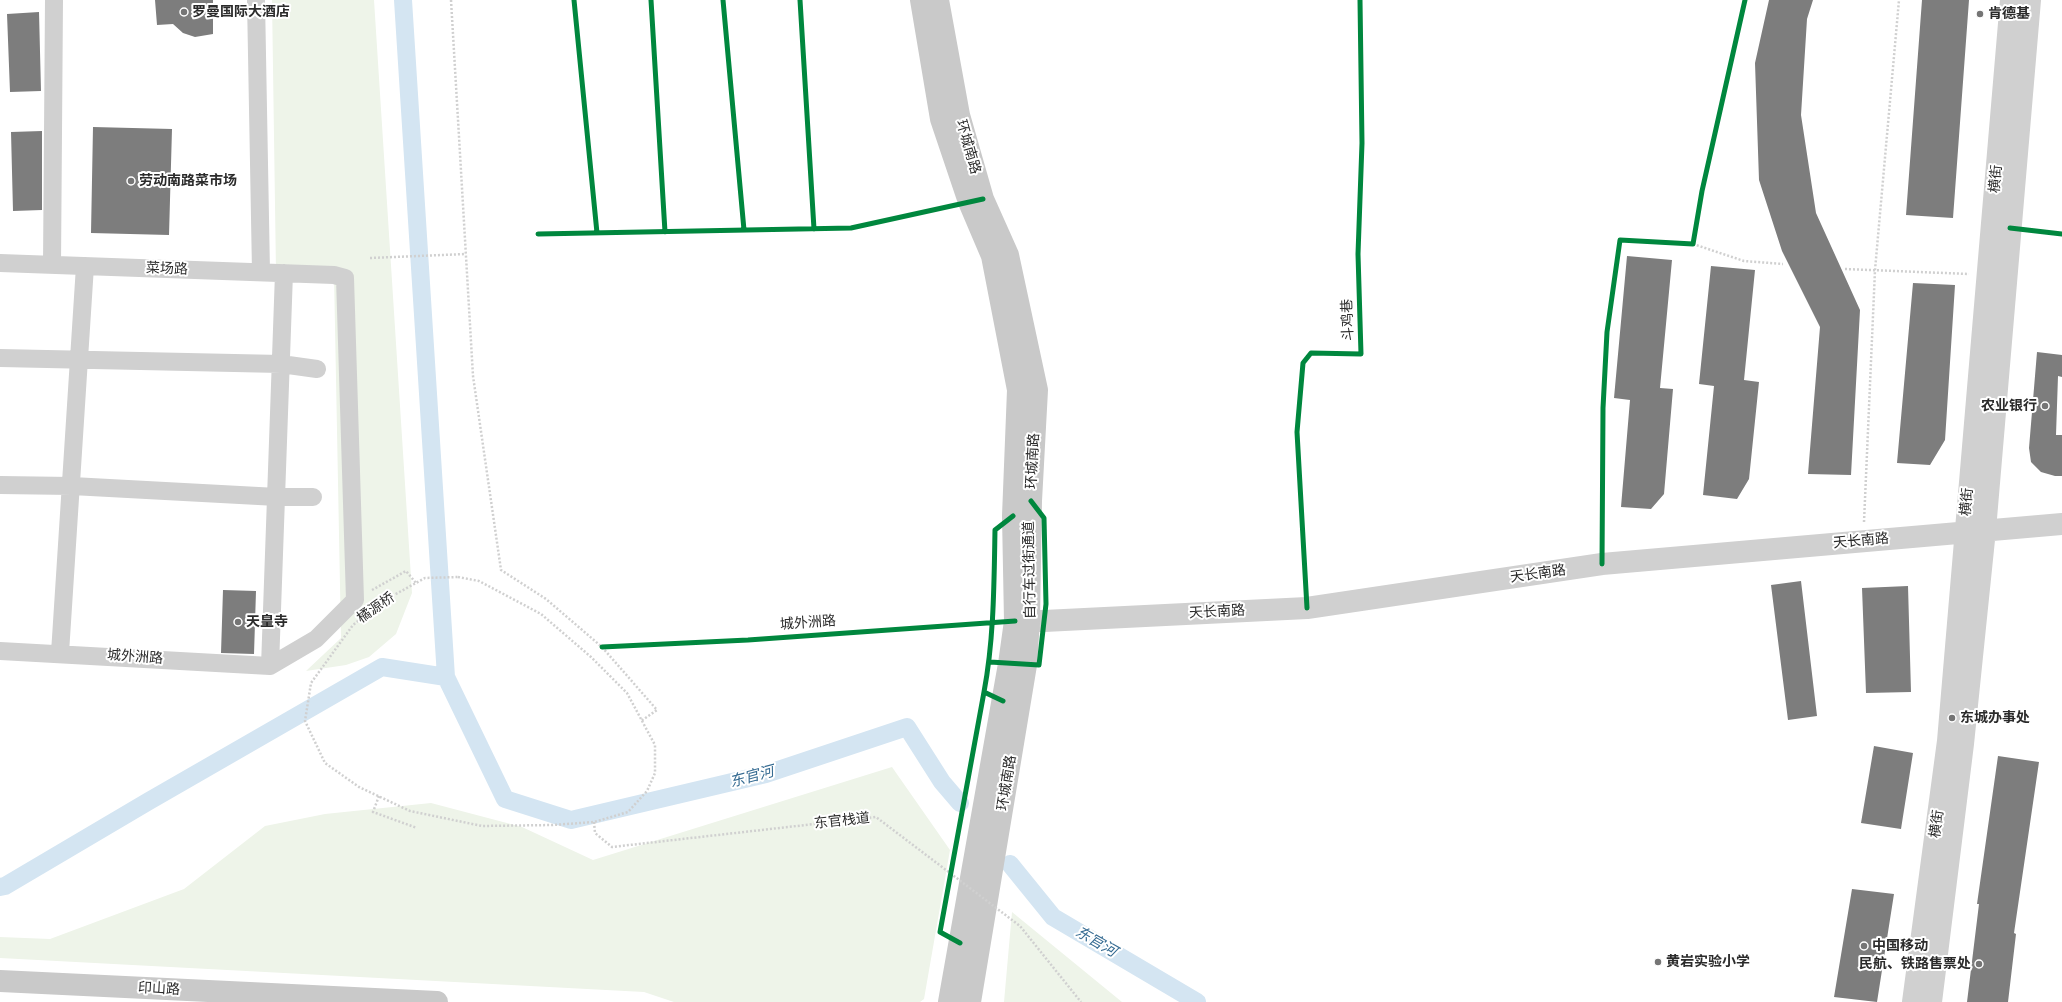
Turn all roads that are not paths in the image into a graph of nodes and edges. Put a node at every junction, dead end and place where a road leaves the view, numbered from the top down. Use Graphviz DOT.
graph roads {
  1 [pos="54,0"];
  2 [pos="256,0"];
  3 [pos="921,0"];
  4 [pos="938,0"];
  5 [pos="2011,0"];
  6 [pos="2030,0"];
  7 [pos="0,263"];
  8 [pos="52,265"];
  9 [pos="85,266"];
  10 [pos="262,272"];
  11 [pos="284,273"];
  12 [pos="0,358"];
  13 [pos="80,361"];
  14 [pos="281,364"];
  15 [pos="317,369"];
  16 [pos="0,485"];
  17 [pos="72,486"];
  18 [pos="313,496"];
  19 [pos="277,497"];
  20 [pos="2062,524"];
  21 [pos="1975,531"];
  22 [pos="1022,621"];
  23 [pos="0,651"];
  24 [pos="60,653"];
  25 [pos="270,666"];
  26 [pos="0,981"];
  27 [pos="437,1002"];
  28 [pos="949,1002"];
  29 [pos="970,1002"];
  30 [pos="1913,1002"];
  31 [pos="1931,1002"];
  1 -- 8 [label="street"];
  2 -- 10 [label="street"];
  3 -- 22 [label="main road"];
  4 -- 22 [label="main road, 环城南路"];
  5 -- 21 [label="street, 横街"];
  6 -- 21 [label="street, 横街"];
  7 -- 8 [label="street, 菜场路"];
  8 -- 9 [label="street, 菜场路"];
  9 -- 10 [label="street, 菜场路"];
  9 -- 13 [label="street"];
  10 -- 11 [label="street, 菜场路"];
  11 -- 14 [label="street"];
  11 -- 25 [label="street, 菜场路"];
  12 -- 13 [label="street"];
  13 -- 14 [label="street"];
  13 -- 17 [label="street"];
  14 -- 15 [label="street"];
  14 -- 19 [label="street"];
  16 -- 17 [label="street"];
  17 -- 19 [label="street"];
  17 -- 24 [label="street"];
  18 -- 19 [label="street"];
  19 -- 25 [label="street"];
  20 -- 21 [label="street, 天长南路"];
  21 -- 22 [label="street, 天长南路"];
  21 -- 30 [label="street, 横街"];
  21 -- 31 [label="street, 横街"];
  22 -- 28 [label="main road"];
  22 -- 29 [label="main road, 环城南路"];
  23 -- 24 [label="street, 城外洲路"];
  24 -- 25 [label="street, 城外洲路"];
  26 -- 27 [label="main road, 印山路"];
}
